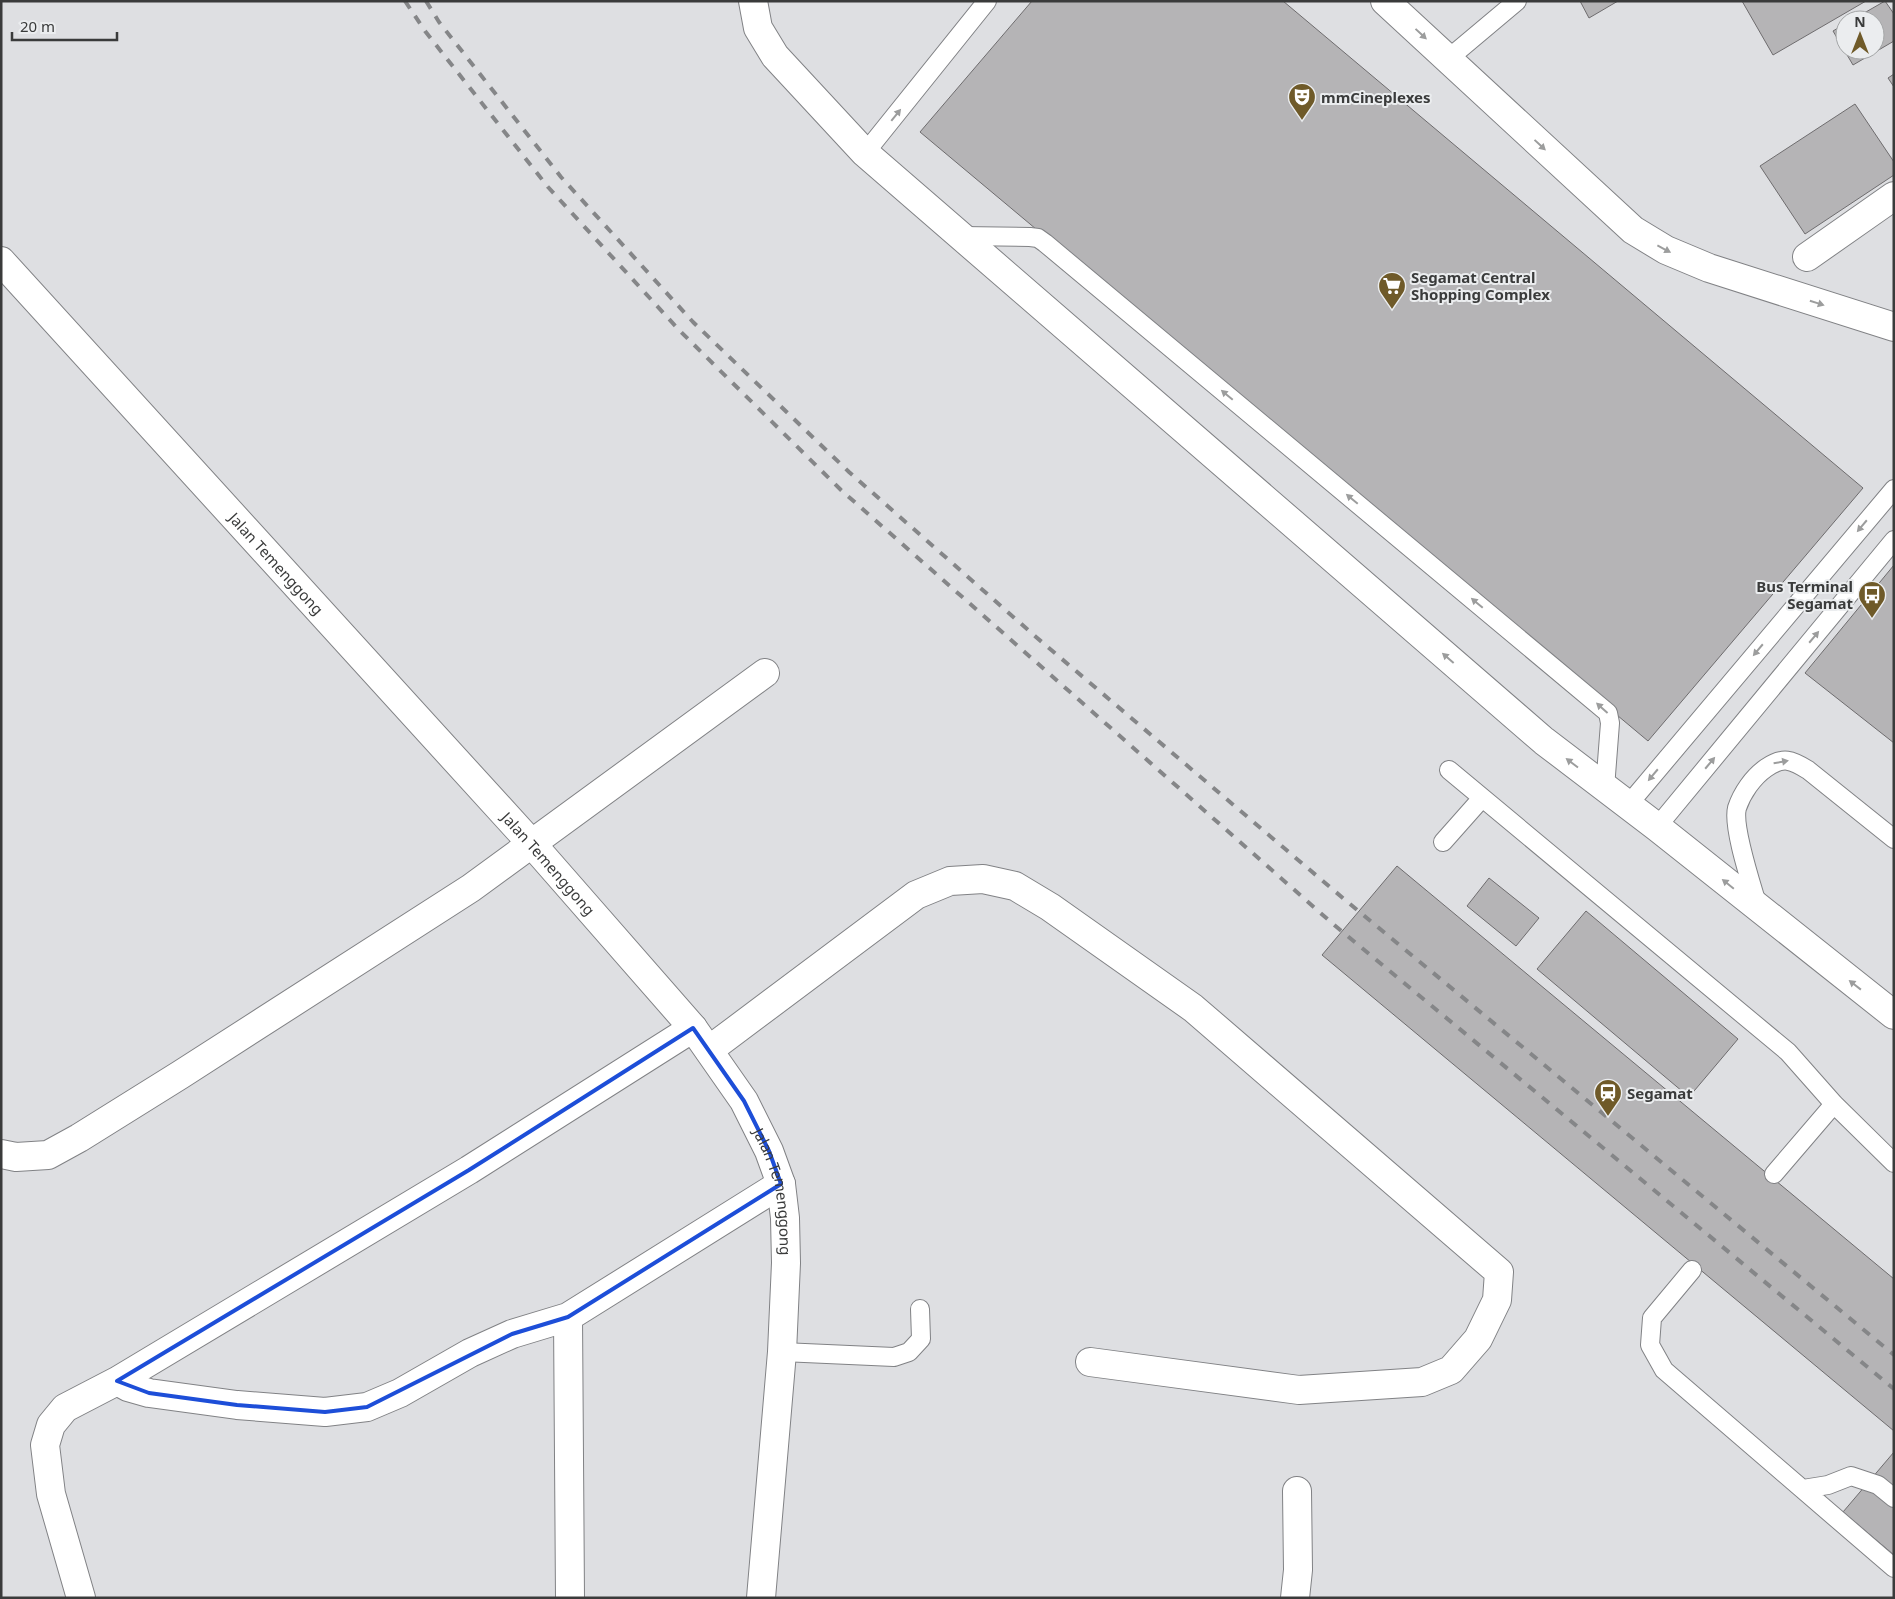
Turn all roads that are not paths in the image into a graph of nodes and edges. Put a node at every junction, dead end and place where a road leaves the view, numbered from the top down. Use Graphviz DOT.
graph roads {
  1 [pos="753,1"];
  2 [pos="987,1"];
  3 [pos="1385,1"];
  4 [pos="1517,1"];
  5 [pos="1448,59"];
  6 [pos="865,153"];
  7 [pos="1894,196"];
  8 [pos="961,236"];
  9 [pos="1807,258"];
  10 [pos="4,271"];
  11 [pos="1894,327"];
  12 [pos="1894,489"];
  13 [pos="1894,540"];
  14 [pos="765,672"];
  15 [pos="1449,770"];
  16 [pos="1605,788"];
  17 [pos="1482,798"];
  18 [pos="1628,805"];
  19 [pos="1657,827"];
  20 [pos="1894,839"];
  21 [pos="1443,842"];
  22 [pos="532,844"];
  23 [pos="1759,910"];
  24 [pos="1894,1015"];
  25 [pos="693,1028"];
  26 [pos="709,1050"];
  27 [pos="1834,1104"];
  28 [pos="1,1154"];
  29 [pos="1894,1163"];
  30 [pos="1774,1174"];
  31 [pos="781,1184"];
  32 [pos="1692,1270"];
  33 [pos="920,1309"];
  34 [pos="568,1317"];
  35 [pos="782,1352"];
  36 [pos="1090,1362"];
  37 [pos="116,1381"];
  38 [pos="1802,1489"];
  39 [pos="1296,1491"];
  40 [pos="1894,1498"];
  41 [pos="1894,1568"];
  42 [pos="81,1598"];
  43 [pos="570,1598"];
  44 [pos="761,1598"];
  45 [pos="1295,1598"];
  1 -- 6 [label="street"];
  6 -- 2 [label="lane, one-way"];
  3 -- 5 [label="street, one-way"];
  4 -- 5 [label="lane"];
  5 -- 11 [label="street, one-way"];
  6 -- 8 [label="street"];
  7 -- 9 [label="street"];
  16 -- 8 [label="street, one-way"];
  16 -- 8 [label="lane, one-way"];
  10 -- 22 [label="street, Jalan Temenggong"];
  12 -- 18 [label="lane, one-way"];
  19 -- 13 [label="lane, one-way"];
  14 -- 22 [label="street"];
  15 -- 17 [label="lane"];
  16 -- 18 [label="street"];
  17 -- 21 [label="lane"];
  17 -- 27 [label="lane"];
  18 -- 19 [label="street"];
  23 -- 19 [label="street, one-way"];
  23 -- 20 [label="lane, one-way"];
  22 -- 25 [label="street, Jalan Temenggong"];
  22 -- 28 [label="street"];
  24 -- 23 [label="street, one-way"];
  25 -- 26 [label="street, Jalan Temenggong"];
  25 -- 37 [label="street"];
  26 -- 31 [label="street, Jalan Temenggong"];
  26 -- 36 [label="street"];
  27 -- 29 [label="lane"];
  27 -- 30 [label="lane"];
  31 -- 34 [label="street"];
  31 -- 35 [label="street, Jalan Temenggong"];
  32 -- 38 [label="lane"];
  33 -- 35 [label="lane"];
  34 -- 37 [label="street"];
  34 -- 43 [label="street"];
  35 -- 44 [label="street, Jalan Temenggong"];
  37 -- 42 [label="street"];
  38 -- 40 [label="lane"];
  38 -- 41 [label="lane"];
  39 -- 45 [label="street"];
}
